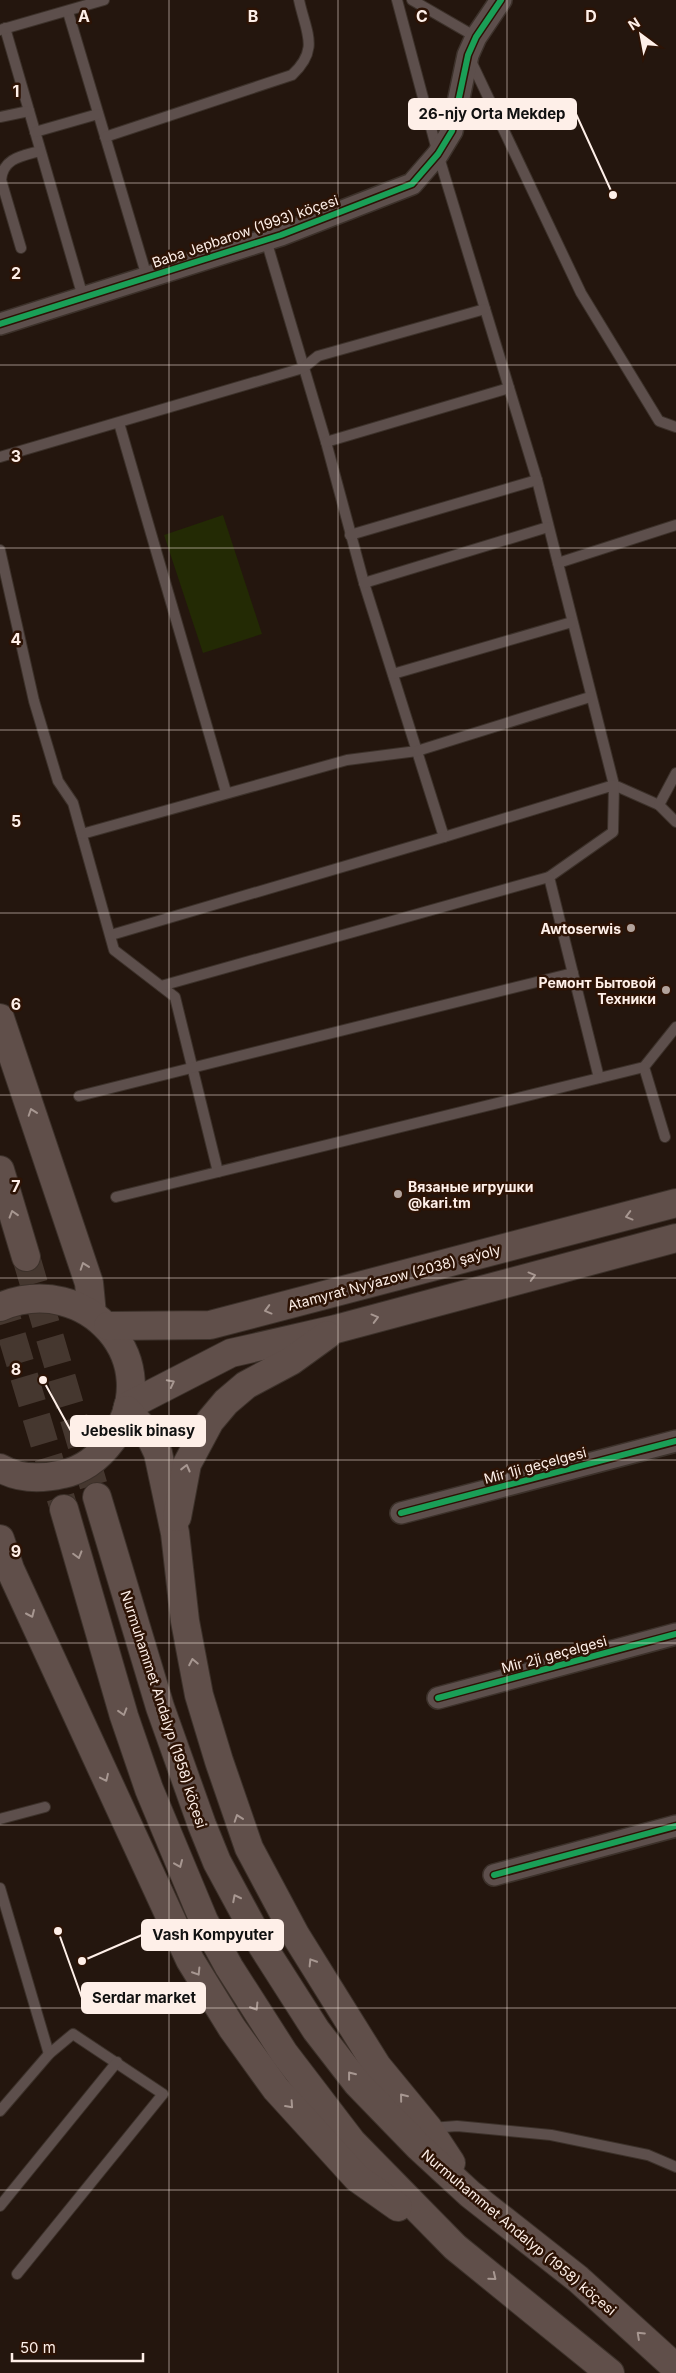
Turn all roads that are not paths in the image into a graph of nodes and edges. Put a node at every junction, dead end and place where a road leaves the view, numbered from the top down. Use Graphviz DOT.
graph roads {
  1 [pos="104,0"];
  2 [pos="299,0"];
  3 [pos="397,0"];
  4 [pos="412,0"];
  5 [pos="502,0"];
  6 [pos="68,12"];
  7 [pos="2,29"];
  8 [pos="472,46"];
  9 [pos="29,111"];
  10 [pos="98,114"];
  11 [pos="0,117"];
  12 [pos="35,132"];
  13 [pos="105,137"];
  14 [pos="40,151"];
  15 [pos="438,154"];
  16 [pos="266,240"];
  17 [pos="21,248"];
  18 [pos="147,277"];
  19 [pos="83,297"];
  20 [pos="485,309"];
  21 [pos="0,324"];
  22 [pos="303,368"];
  23 [pos="509,388"];
  24 [pos="119,423"];
  25 [pos="676,427"];
  26 [pos="326,442"];
  27 [pos="0,457"];
  28 [pos="536,480"];
  29 [pos="676,525"];
  30 [pos="548,527"];
  31 [pos="350,535"];
  32 [pos="0,550"];
  33 [pos="558,563"];
  34 [pos="364,583"];
  35 [pos="572,622"];
  36 [pos="393,674"];
  37 [pos="590,697"];
  38 [pos="417,750"];
  39 [pos="676,773"];
  40 [pos="614,785"];
  41 [pos="226,792"];
  42 [pos="659,805"];
  43 [pos="676,822"];
  44 [pos="82,834"];
  45 [pos="444,837"];
  46 [pos="549,877"];
  47 [pos="111,935"];
  48 [pos="573,973"];
  49 [pos="161,986"];
  50 [pos="0,1018"];
  51 [pos="676,1027"];
  52 [pos="644,1067"];
  53 [pos="193,1068"];
  54 [pos="599,1078"];
  55 [pos="79,1096"];
  56 [pos="665,1137"];
  57 [pos="0,1170"];
  58 [pos="218,1172"];
  59 [pos="116,1197"];
  60 [pos="676,1203"];
  61 [pos="676,1238"];
  62 [pos="26,1257"];
  63 [pos="0,1307"];
  64 [pos="100,1320"];
  65 [pos="336,1329"];
  66 [pos="128,1408"];
  67 [pos="676,1442"];
  68 [pos="0,1468"];
  69 [pos="97,1497"];
  70 [pos="64,1509"];
  71 [pos="401,1513"];
  72 [pos="174,1533"];
  73 [pos="0,1539"];
  74 [pos="5,1564"];
  75 [pos="676,1634"];
  76 [pos="438,1698"];
  77 [pos="45,1806"];
  78 [pos="0,1819"];
  79 [pos="676,1826"];
  80 [pos="494,1875"];
  81 [pos="0,1888"];
  82 [pos="50,2054"];
  83 [pos="117,2062"];
  84 [pos="0,2111"];
  85 [pos="428,2128"];
  86 [pos="676,2168"];
  87 [pos="470,2194"];
  88 [pos="0,2206"];
  89 [pos="455,2247"];
  90 [pos="17,2274"];
  91 [pos="676,2368"];
  92 [pos="610,2373"];
  1 -- 6 [label="lane"];
  2 -- 13 [label="lane"];
  3 -- 15 [label="lane"];
  4 -- 8 [label="lane"];
  5 -- 8 [label="street, Baba Jepbarow (1993) köçesi"];
  6 -- 7 [label="lane"];
  6 -- 10 [label="lane"];
  7 -- 9 [label="lane"];
  8 -- 15 [label="street, Baba Jepbarow (1993) köçesi"];
  8 -- 25 [label="lane"];
  9 -- 11 [label="lane"];
  9 -- 12 [label="lane"];
  10 -- 12 [label="lane"];
  10 -- 13 [label="lane"];
  12 -- 14 [label="lane"];
  13 -- 18 [label="lane"];
  14 -- 17 [label="lane"];
  14 -- 19 [label="lane"];
  15 -- 16 [label="street, Baba Jepbarow (1993) köçesi"];
  15 -- 20 [label="lane"];
  16 -- 18 [label="street, Baba Jepbarow (1993) köçesi"];
  16 -- 22 [label="lane"];
  18 -- 19 [label="street, Baba Jepbarow (1993) köçesi"];
  19 -- 21 [label="street, Baba Jepbarow (1993) köçesi"];
  20 -- 22 [label="lane"];
  20 -- 23 [label="lane"];
  22 -- 24 [label="lane"];
  22 -- 26 [label="lane"];
  23 -- 26 [label="lane"];
  23 -- 28 [label="lane"];
  24 -- 27 [label="lane"];
  24 -- 41 [label="lane"];
  26 -- 31 [label="lane"];
  28 -- 30 [label="lane"];
  28 -- 31 [label="lane"];
  29 -- 33 [label="lane"];
  30 -- 33 [label="lane"];
  30 -- 34 [label="lane"];
  31 -- 34 [label="lane"];
  32 -- 44 [label="lane"];
  33 -- 35 [label="lane"];
  34 -- 36 [label="lane"];
  35 -- 36 [label="lane"];
  35 -- 37 [label="lane"];
  36 -- 38 [label="lane"];
  37 -- 38 [label="lane"];
  37 -- 40 [label="lane"];
  38 -- 41 [label="lane"];
  38 -- 45 [label="lane"];
  39 -- 42 [label="lane"];
  40 -- 42 [label="lane"];
  40 -- 45 [label="lane"];
  40 -- 46 [label="lane"];
  41 -- 44 [label="lane"];
  42 -- 43 [label="lane"];
  44 -- 47 [label="lane"];
  45 -- 47 [label="lane"];
  46 -- 48 [label="lane"];
  46 -- 49 [label="lane"];
  47 -- 49 [label="lane"];
  48 -- 53 [label="lane"];
  48 -- 54 [label="lane"];
  49 -- 53 [label="lane"];
  64 -- 50 [label="main road, one-way"];
  51 -- 52 [label="lane"];
  52 -- 54 [label="lane"];
  52 -- 56 [label="lane"];
  53 -- 55 [label="lane"];
  53 -- 58 [label="lane"];
  54 -- 58 [label="lane"];
  62 -- 57 [label="main road, one-way"];
  58 -- 59 [label="lane"];
  60 -- 64 [label="main road, Atamyrat Nyýazow (2038) şaýoly, one-way"];
  65 -- 61 [label="main road, one-way"];
  63 -- 64 [label="main road"];
  64 -- 66 [label="main road"];
  66 -- 65 [label="main road, one-way"];
  72 -- 65 [label="main road, one-way"];
  66 -- 68 [label="main road"];
  66 -- 72 [label="main road"];
  67 -- 71 [label="street, Mir 1ji geçelgesi"];
  87 -- 69 [label="main road, Nurmuhammet Andalyp (1958) köçesi, one-way"];
  70 -- 89 [label="main road, one-way"];
  85 -- 72 [label="main road, one-way"];
  73 -- 74 [label="main road"];
  74 -- 89 [label="main road, one-way"];
  75 -- 76 [label="street, Mir 2ji geçelgesi"];
  77 -- 78 [label="lane"];
  79 -- 80 [label="street"];
  81 -- 82 [label="lane"];
  82 -- 83 [label="lane"];
  82 -- 84 [label="lane"];
  83 -- 88 [label="lane"];
  83 -- 90 [label="lane"];
  85 -- 86 [label="lane"];
  85 -- 87 [label="main road"];
  91 -- 87 [label="main road, Nurmuhammet Andalyp (1958) köçesi, one-way"];
  89 -- 92 [label="main road, one-way"];
}
